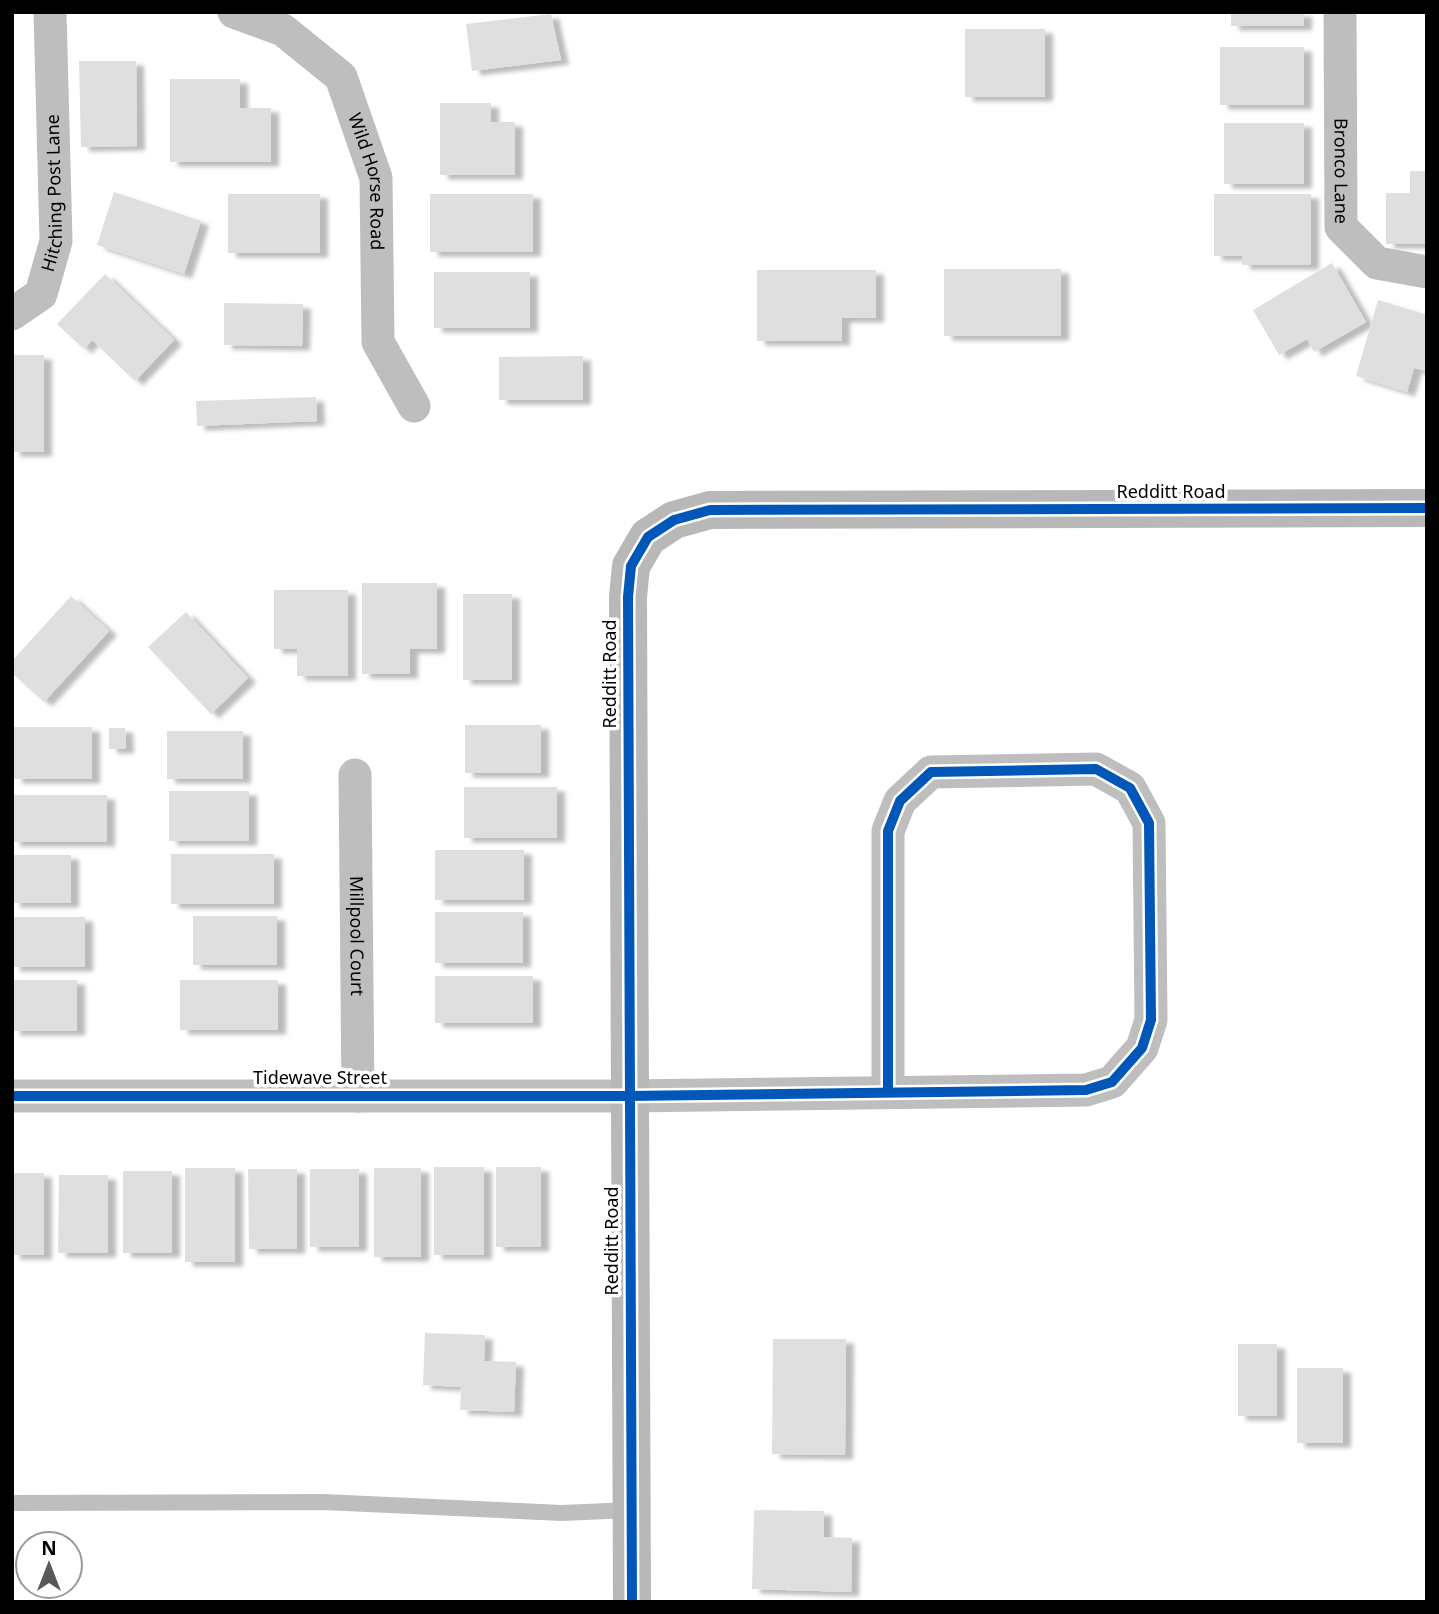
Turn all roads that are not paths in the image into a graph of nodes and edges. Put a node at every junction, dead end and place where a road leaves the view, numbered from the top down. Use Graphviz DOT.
graph roads {
  1 [pos="50,12"];
  2 [pos="234,12"];
  3 [pos="1340,12"];
  4 [pos="1427,272"];
  5 [pos="12,314"];
  6 [pos="414,406"];
  7 [pos="1427,508"];
  8 [pos="355,775"];
  9 [pos="887,1092"];
  10 [pos="12,1096"];
  11 [pos="358,1096"];
  12 [pos="628,1096"];
  13 [pos="12,1503"];
  14 [pos="631,1510"];
  15 [pos="632,1602"];
  1 -- 5 [label="street, Hitching Post Lane"];
  2 -- 6 [label="street, Wild Horse Road"];
  3 -- 4 [label="street, Bronco Lane"];
  7 -- 12 [label="street, Redditt Road"];
  8 -- 11 [label="street, Millpool Court"];
  9 -- 9 [label="street, Tidewave Street"];
  9 -- 12 [label="street, Tidewave Street"];
  10 -- 11 [label="street, Tidewave Street"];
  11 -- 12 [label="street, Tidewave Street"];
  12 -- 14 [label="street, Redditt Road"];
  13 -- 14 [label="lane"];
  14 -- 15 [label="street, Redditt Road"];
}
